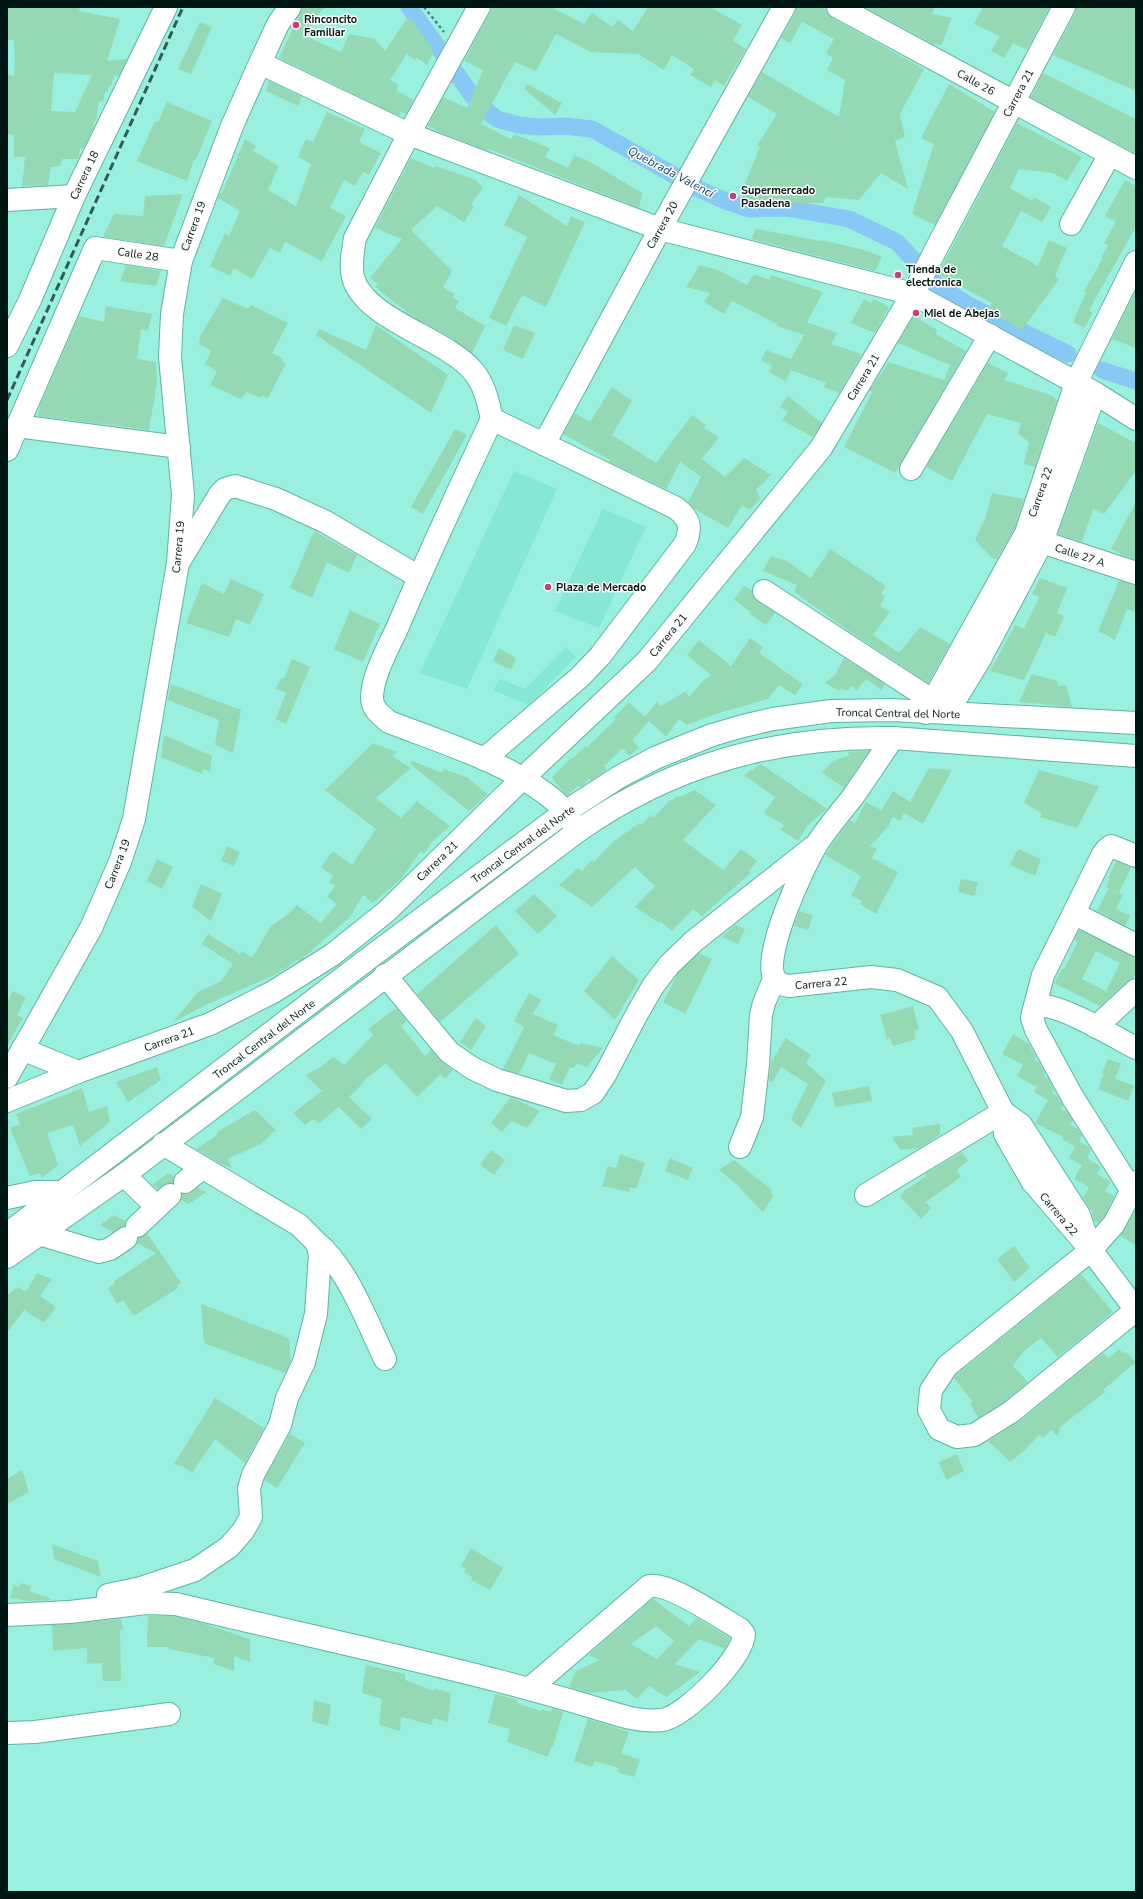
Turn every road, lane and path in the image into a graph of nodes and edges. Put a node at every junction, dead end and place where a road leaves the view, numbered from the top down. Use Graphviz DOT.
graph roads {
  1 [pos="166,7"];
  2 [pos="290,7"];
  3 [pos="424,7"];
  4 [pos="479,7"];
  5 [pos="784,7"];
  6 [pos="838,7"];
  7 [pos="1064,7"];
  8 [pos="451,58"];
  9 [pos="260,63"];
  10 [pos="1013,102"];
  11 [pos="409,134"];
  12 [pos="1110,154"];
  13 [pos="1136,168"];
  14 [pos="74,196"];
  15 [pos="7,200"];
  16 [pos="1071,224"];
  17 [pos="660,229"];
  18 [pos="181,261"];
  19 [pos="1136,262"];
  20 [pos="916,290"];
  21 [pos="990,335"];
  22 [pos="7,346"];
  23 [pos="1086,388"];
  24 [pos="492,419"];
  25 [pos="1136,419"];
  26 [pos="18,426"];
  27 [pos="544,444"];
  28 [pos="179,447"];
  29 [pos="7,450"];
  30 [pos="911,469"];
  31 [pos="1034,538"];
  32 [pos="178,563"];
  33 [pos="1136,573"];
  34 [pos="419,577"];
  35 [pos="764,591"];
  36 [pos="939,709"];
  37 [pos="1136,723"];
  38 [pos="893,738"];
  39 [pos="1136,756"];
  40 [pos="484,759"];
  41 [pos="522,779"];
  42 [pos="565,812"];
  43 [pos="578,831"];
  44 [pos="817,844"];
  45 [pos="1136,856"];
  46 [pos="1075,914"];
  47 [pos="1136,945"];
  48 [pos="386,975"];
  49 [pos="774,979"];
  50 [pos="1136,990"];
  51 [pos="1033,1013"];
  52 [pos="1096,1027"];
  53 [pos="1136,1048"];
  54 [pos="22,1049"];
  55 [pos="78,1072"];
  56 [pos="7,1077"];
  57 [pos="7,1101"];
  58 [pos="1003,1112"];
  59 [pos="163,1144"];
  60 [pos="740,1147"];
  61 [pos="202,1168"];
  62 [pos="124,1174"];
  63 [pos="1134,1187"];
  64 [pos="62,1192"];
  65 [pos="171,1195"];
  66 [pos="866,1195"];
  67 [pos="7,1198"];
  68 [pos="7,1234"];
  69 [pos="39,1234"];
  70 [pos="317,1242"];
  71 [pos="1091,1250"];
  72 [pos="7,1257"];
  73 [pos="1136,1310"];
  74 [pos="385,1359"];
  75 [pos="48,1613"];
  76 [pos="7,1615"];
  77 [pos="529,1689"];
  78 [pos="169,1714"];
  79 [pos="7,1733"];
  1 -- 14 [label="main road, Carrera 18"];
  2 -- 9 [label="main road, Carrera 19"];
  3 -- 8 [label="path"];
  4 -- 8 [label="main road"];
  5 -- 17 [label="main road, Carrera 20"];
  6 -- 10 [label="main road, Calle 26"];
  7 -- 10 [label="main road, Carrera 21"];
  8 -- 11 [label="main road"];
  9 -- 11 [label="main road"];
  9 -- 18 [label="main road, Carrera 19"];
  10 -- 12 [label="main road, Calle 26"];
  10 -- 20 [label="main road, Carrera 21"];
  11 -- 17 [label="main road"];
  11 -- 24 [label="main road"];
  12 -- 13 [label="main road, Calle 26"];
  12 -- 16 [label="main road"];
  14 -- 15 [label="main road"];
  14 -- 22 [label="main road, Carrera 18"];
  17 -- 20 [label="main road"];
  17 -- 27 [label="main road, Carrera 20"];
  18 -- 26 [label="main road, Calle 28"];
  18 -- 28 [label="main road, Carrera 19"];
  19 -- 23 [label="main road, Carrera 22"];
  20 -- 21 [label="main road"];
  20 -- 41 [label="main road, Carrera 21"];
  21 -- 23 [label="main road"];
  21 -- 30 [label="main road"];
  23 -- 25 [label="main road"];
  23 -- 31 [label="main road, Carrera 22"];
  24 -- 27 [label="main road"];
  24 -- 34 [label="main road"];
  26 -- 28 [label="main road"];
  26 -- 29 [label="main road"];
  27 -- 40 [label="main road"];
  28 -- 32 [label="main road, Carrera 19"];
  31 -- 33 [label="main road, Calle 27 A"];
  31 -- 36 [label="main road, Carrera 22"];
  32 -- 34 [label="main road"];
  32 -- 54 [label="main road, Carrera 19"];
  34 -- 40 [label="main road"];
  35 -- 36 [label="main road"];
  36 -- 37 [label="main road, Troncal Central del Norte"];
  36 -- 42 [label="main road, Troncal Central del Norte"];
  38 -- 39 [label="main road, Troncal Central del Norte"];
  38 -- 43 [label="main road, Troncal Central del Norte"];
  38 -- 44 [label="main road"];
  40 -- 41 [label="main road"];
  41 -- 42 [label="main road"];
  41 -- 55 [label="main road, Carrera 21"];
  42 -- 43 [label="main road"];
  42 -- 64 [label="main road, Troncal Central del Norte"];
  43 -- 48 [label="main road, Troncal Central del Norte"];
  44 -- 48 [label="main road"];
  44 -- 49 [label="main road"];
  45 -- 46 [label="main road"];
  46 -- 47 [label="main road"];
  46 -- 51 [label="main road"];
  48 -- 59 [label="main road, Troncal Central del Norte"];
  49 -- 58 [label="main road, Carrera 22"];
  49 -- 60 [label="main road"];
  50 -- 52 [label="main road"];
  51 -- 52 [label="main road"];
  51 -- 63 [label="main road"];
  52 -- 53 [label="main road"];
  54 -- 55 [label="main road"];
  54 -- 56 [label="main road, Carrera 19"];
  55 -- 57 [label="main road, Carrera 21"];
  58 -- 66 [label="main road"];
  58 -- 71 [label="main road, Carrera 22"];
  59 -- 61 [label="main road"];
  59 -- 62 [label="main road, Troncal Central del Norte"];
  61 -- 65 [label="main road"];
  61 -- 70 [label="main road"];
  62 -- 65 [label="main road"];
  62 -- 69 [label="main road, Troncal Central del Norte"];
  63 -- 71 [label="main road"];
  64 -- 67 [label="main road"];
  64 -- 68 [label="main road, Troncal Central del Norte"];
  65 -- 69 [label="main road"];
  69 -- 72 [label="main road, Troncal Central del Norte"];
  70 -- 74 [label="main road"];
  70 -- 75 [label="main road"];
  71 -- 73 [label="main road, Carrera 22"];
  71 -- 73 [label="main road"];
  75 -- 76 [label="main road"];
  75 -- 77 [label="main road"];
  77 -- 77 [label="main road"];
  78 -- 79 [label="main road"];
}
